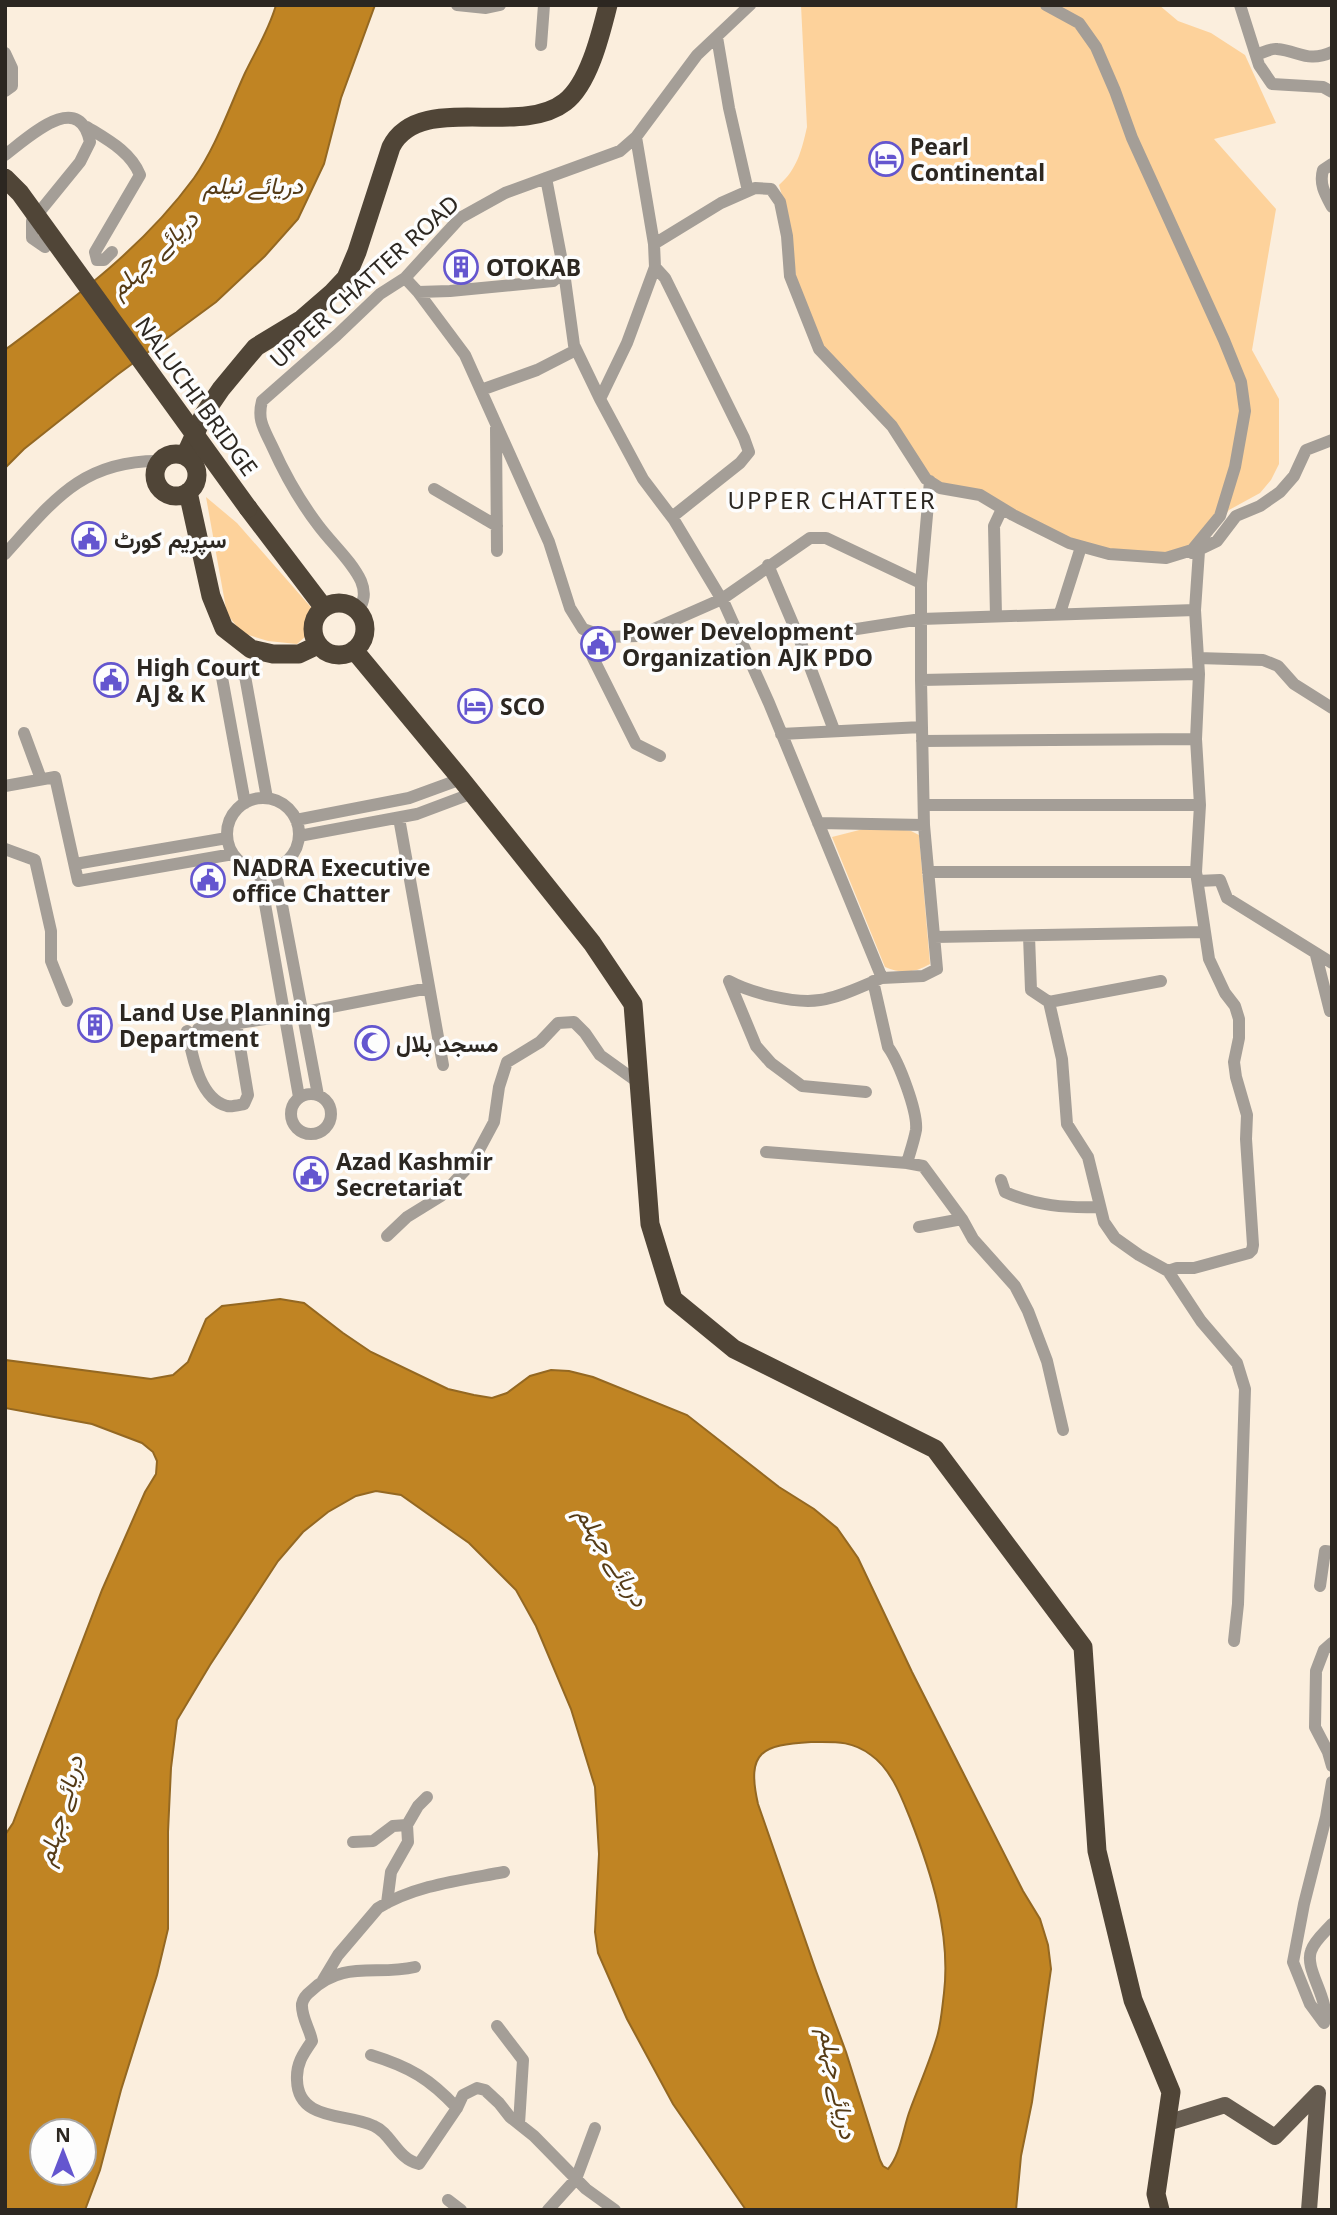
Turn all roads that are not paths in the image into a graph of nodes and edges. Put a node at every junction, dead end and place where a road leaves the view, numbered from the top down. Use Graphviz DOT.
graph roads {
  1 [pos="457,5"];
  2 [pos="500,5"];
  3 [pos="544,5"];
  4 [pos="608,5"];
  5 [pos="750,5"];
  6 [pos="1046,5"];
  7 [pos="1240,5"];
  8 [pos="717,37"];
  9 [pos="541,44"];
  10 [pos="5,52"];
  11 [pos="1332,52"];
  12 [pos="1256,55"];
  13 [pos="5,91"];
  14 [pos="1332,92"];
  15 [pos="87,127"];
  16 [pos="636,137"];
  17 [pos="5,155"];
  18 [pos="1332,164"];
  19 [pos="5,178"];
  20 [pos="546,178"];
  21 [pos="748,191"];
  22 [pos="1332,207"];
  23 [pos="654,244"];
  24 [pos="45,247"];
  25 [pos="112,252"];
  26 [pos="655,267"];
  27 [pos="564,272"];
  28 [pos="405,278"];
  29 [pos="418,292"];
  30 [pos="576,350"];
  31 [pos="481,390"];
  32 [pos="600,399"];
  33 [pos="496,420"];
  34 [pos="1332,440"];
  35 [pos="185,456"];
  36 [pos="160,461"];
  37 [pos="930,481"];
  38 [pos="434,489"];
  39 [pos="188,492"];
  40 [pos="1002,509"];
  41 [pos="672,517"];
  42 [pos="496,526"];
  43 [pos="1082,547"];
  44 [pos="497,551"];
  45 [pos="1199,551"];
  46 [pos="5,554"];
  47 [pos="1177,555"];
  48 [pos="768,565"];
  49 [pos="921,583"];
  50 [pos="722,599"];
  51 [pos="324,608"];
  52 [pos="1195,610"];
  53 [pos="358,612"];
  54 [pos="1060,613"];
  55 [pos="996,616"];
  56 [pos="921,620"];
  57 [pos="594,633"];
  58 [pos="799,638"];
  59 [pos="318,645"];
  60 [pos="354,650"];
  61 [pos="1198,658"];
  62 [pos="1199,674"];
  63 [pos="921,680"];
  64 [pos="1332,708"];
  65 [pos="922,727"];
  66 [pos="834,730"];
  67 [pos="24,733"];
  68 [pos="781,734"];
  69 [pos="1196,738"];
  70 [pos="922,741"];
  71 [pos="660,757"];
  72 [pos="41,779"];
  73 [pos="5,786"];
  74 [pos="467,786"];
  75 [pos="267,798"];
  76 [pos="245,803"];
  77 [pos="924,805"];
  78 [pos="1200,805"];
  79 [pos="399,818"];
  80 [pos="296,820"];
  81 [pos="818,823"];
  82 [pos="924,825"];
  83 [pos="299,836"];
  84 [pos="227,838"];
  85 [pos="5,849"];
  86 [pos="233,855"];
  87 [pos="75,863"];
  88 [pos="275,867"];
  89 [pos="258,870"];
  90 [pos="928,872"];
  91 [pos="1197,876"];
  92 [pos="1204,932"];
  93 [pos="1029,936"];
  94 [pos="934,937"];
  95 [pos="1316,955"];
  96 [pos="1332,963"];
  97 [pos="878,979"];
  98 [pos="1161,981"];
  99 [pos="429,988"];
  100 [pos="66,1001"];
  101 [pos="1049,1002"];
  102 [pos="1330,1011"];
  103 [pos="303,1012"];
  104 [pos="285,1016"];
  105 [pos="236,1023"];
  106 [pos="443,1065"];
  107 [pos="639,1083"];
  108 [pos="866,1092"];
  109 [pos="318,1095"];
  110 [pos="299,1097"];
  111 [pos="766,1152"];
  112 [pos="907,1163"];
  113 [pos="1001,1181"];
  114 [pos="1100,1208"];
  115 [pos="962,1219"];
  116 [pos="919,1227"];
  117 [pos="387,1236"];
  118 [pos="1168,1271"];
  119 [pos="1063,1430"];
  120 [pos="1332,1552"];
  121 [pos="1320,1586"];
  122 [pos="1234,1641"];
  123 [pos="1332,1643"];
  124 [pos="1332,1766"];
  125 [pos="1332,1782"];
  126 [pos="427,1797"];
  127 [pos="407,1825"];
  128 [pos="353,1842"];
  129 [pos="504,1871"];
  130 [pos="387,1903"];
  131 [pos="1332,1924"];
  132 [pos="415,1967"];
  133 [pos="321,1983"];
  134 [pos="497,2026"];
  135 [pos="372,2056"];
  136 [pos="457,2108"];
  137 [pos="1167,2123"];
  138 [pos="519,2124"];
  139 [pos="595,2128"];
  140 [pos="576,2179"];
  141 [pos="448,2200"];
  142 [pos="461,2210"];
  143 [pos="548,2210"];
  144 [pos="615,2210"];
  145 [pos="1160,2210"];
  146 [pos="1309,2210"];
  1 -- 2 [label="street"];
  3 -- 9 [label="street"];
  4 -- 35 [label="highway"];
  5 -- 8 [label="street, UPPER CHATTER ROAD"];
  6 -- 47 [label="street"];
  7 -- 12 [label="street"];
  8 -- 16 [label="street, UPPER CHATTER ROAD"];
  8 -- 21 [label="street"];
  10 -- 13 [label="street"];
  11 -- 12 [label="street"];
  12 -- 14 [label="street"];
  15 -- 17 [label="street"];
  15 -- 24 [label="street"];
  15 -- 25 [label="street"];
  16 -- 20 [label="street, UPPER CHATTER ROAD"];
  16 -- 23 [label="street"];
  18 -- 22 [label="street"];
  19 -- 51 [label="highway, NALUCHI BRIDGE, bridge"];
  20 -- 27 [label="street"];
  20 -- 28 [label="street, UPPER CHATTER ROAD"];
  21 -- 23 [label="street"];
  21 -- 37 [label="street"];
  23 -- 26 [label="street"];
  26 -- 32 [label="street"];
  26 -- 41 [label="street"];
  27 -- 29 [label="street"];
  27 -- 30 [label="street"];
  28 -- 29 [label="street"];
  28 -- 53 [label="street, UPPER CHATTER ROAD"];
  29 -- 31 [label="street"];
  30 -- 31 [label="street"];
  30 -- 32 [label="street"];
  31 -- 33 [label="street"];
  32 -- 41 [label="street"];
  33 -- 42 [label="street"];
  33 -- 57 [label="street"];
  34 -- 45 [label="street"];
  35 -- 36 [label="highway"];
  35 -- 39 [label="highway"];
  36 -- 39 [label="highway"];
  36 -- 46 [label="street"];
  37 -- 40 [label="street"];
  37 -- 49 [label="street"];
  38 -- 42 [label="street"];
  39 -- 59 [label="highway"];
  40 -- 43 [label="street"];
  40 -- 55 [label="street"];
  41 -- 50 [label="street"];
  42 -- 44 [label="street"];
  43 -- 47 [label="street"];
  43 -- 54 [label="street"];
  45 -- 47 [label="street"];
  45 -- 52 [label="street"];
  48 -- 49 [label="street"];
  48 -- 50 [label="street"];
  48 -- 58 [label="street"];
  49 -- 56 [label="street"];
  50 -- 57 [label="street"];
  50 -- 68 [label="street"];
  51 -- 53 [label="highway"];
  51 -- 59 [label="highway"];
  52 -- 54 [label="street"];
  52 -- 61 [label="street"];
  53 -- 60 [label="highway"];
  54 -- 55 [label="street"];
  55 -- 56 [label="street"];
  56 -- 58 [label="street"];
  56 -- 63 [label="street"];
  57 -- 71 [label="street"];
  58 -- 66 [label="street"];
  59 -- 60 [label="highway"];
  60 -- 74 [label="highway"];
  61 -- 62 [label="street"];
  61 -- 64 [label="street"];
  62 -- 63 [label="street"];
  62 -- 69 [label="street"];
  63 -- 65 [label="street"];
  65 -- 66 [label="street"];
  65 -- 70 [label="street"];
  66 -- 68 [label="street"];
  67 -- 72 [label="street"];
  68 -- 81 [label="street"];
  69 -- 70 [label="street"];
  69 -- 78 [label="street"];
  70 -- 77 [label="street"];
  72 -- 73 [label="street"];
  72 -- 87 [label="street"];
  74 -- 79 [label="street"];
  74 -- 80 [label="street"];
  74 -- 107 [label="highway"];
  75 -- 76 [label="street"];
  75 -- 76 [label="street"];
  75 -- 80 [label="street"];
  76 -- 84 [label="street"];
  77 -- 78 [label="street"];
  77 -- 82 [label="street"];
  78 -- 91 [label="street"];
  79 -- 83 [label="street"];
  79 -- 99 [label="street"];
  80 -- 83 [label="street"];
  81 -- 82 [label="street"];
  81 -- 97 [label="street"];
  82 -- 90 [label="street"];
  83 -- 88 [label="street"];
  84 -- 86 [label="street"];
  84 -- 87 [label="street"];
  85 -- 100 [label="street"];
  86 -- 87 [label="street"];
  86 -- 89 [label="street"];
  88 -- 89 [label="street"];
  88 -- 103 [label="street"];
  89 -- 104 [label="street"];
  90 -- 91 [label="street"];
  90 -- 94 [label="street"];
  91 -- 92 [label="street"];
  91 -- 95 [label="street"];
  92 -- 93 [label="street"];
  92 -- 118 [label="street"];
  93 -- 94 [label="street"];
  93 -- 101 [label="street"];
  94 -- 97 [label="street"];
  95 -- 96 [label="street"];
  95 -- 102 [label="street"];
  97 -- 108 [label="street"];
  97 -- 112 [label="street"];
  98 -- 101 [label="street"];
  99 -- 103 [label="street"];
  99 -- 106 [label="street"];
  101 -- 114 [label="street"];
  103 -- 104 [label="street"];
  103 -- 109 [label="street"];
  104 -- 105 [label="street"];
  104 -- 110 [label="street"];
  105 -- 105 [label="street"];
  107 -- 117 [label="street"];
  107 -- 137 [label="highway"];
  109 -- 110 [label="street"];
  109 -- 110 [label="street"];
  111 -- 112 [label="street"];
  112 -- 115 [label="street"];
  113 -- 114 [label="street"];
  114 -- 118 [label="street"];
  115 -- 116 [label="street"];
  115 -- 119 [label="street"];
  118 -- 122 [label="street"];
  120 -- 121 [label="street"];
  123 -- 124 [label="street"];
  125 -- 131 [label="street"];
  126 -- 127 [label="street"];
  127 -- 128 [label="street"];
  127 -- 130 [label="street"];
  129 -- 130 [label="street"];
  130 -- 133 [label="street"];
  132 -- 133 [label="street"];
  133 -- 136 [label="street"];
  134 -- 138 [label="street"];
  135 -- 136 [label="street"];
  136 -- 138 [label="street"];
  137 -- 145 [label="highway"];
  137 -- 146 [label="main road"];
  138 -- 140 [label="street"];
  139 -- 140 [label="street"];
  140 -- 143 [label="street"];
  140 -- 144 [label="street"];
  141 -- 142 [label="street"];
}
